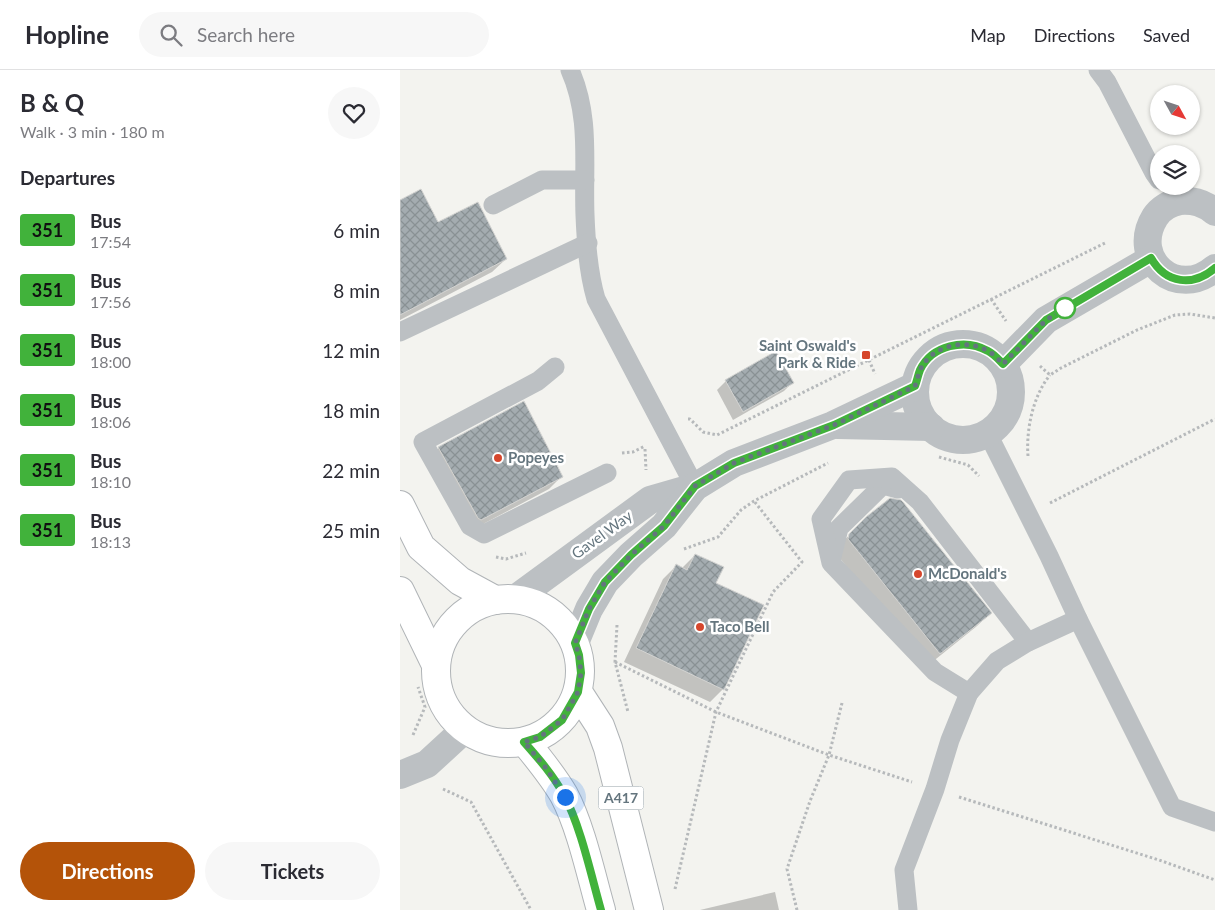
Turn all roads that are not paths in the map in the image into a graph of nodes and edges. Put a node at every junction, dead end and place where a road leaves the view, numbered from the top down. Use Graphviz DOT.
graph roads {
  1 [pos="570,70"];
  2 [pos="1098,70"];
  3 [pos="1150,165"];
  4 [pos="586,180"];
  5 [pos="1168,195"];
  6 [pos="1172,195"];
  7 [pos="493,205"];
  8 [pos="1215,212"];
  9 [pos="588,243"];
  10 [pos="1151,258"];
  11 [pos="1212,275"];
  12 [pos="400,332"];
  13 [pos="1012,355"];
  14 [pos="555,367"];
  15 [pos="915,386"];
  16 [pos="834,425"];
  17 [pos="931,427"];
  18 [pos="988,434"];
  19 [pos="607,473"];
  20 [pos="695,486"];
  21 [pos="907,491"];
  22 [pos="400,505"];
  23 [pos="831,563"];
  24 [pos="400,591"];
  25 [pos="505,599"];
  26 [pos="1078,619"];
  27 [pos="1028,642"];
  28 [pos="575,643"];
  29 [pos="435,664"];
  30 [pos="578,692"];
  31 [pos="968,693"];
  32 [pos="464,730"];
  33 [pos="524,742"];
  34 [pos="400,776"];
  35 [pos="1215,822"];
  36 [pos="601,910"];
  37 [pos="649,910"];
  38 [pos="908,910"];
  1 -- 4 [label="lane"];
  2 -- 3 [label="lane"];
  4 -- 7 [label="lane"];
  4 -- 9 [label="lane"];
  5 -- 10 [label="street"];
  6 -- 8 [label="street"];
  9 -- 12 [label="lane"];
  9 -- 20 [label="lane"];
  10 -- 11 [label="street"];
  10 -- 13 [label="street"];
  13 -- 15 [label="street"];
  13 -- 18 [label="street"];
  14 -- 19 [label="lane"];
  15 -- 16 [label="street"];
  15 -- 17 [label="street"];
  16 -- 17 [label="street"];
  16 -- 20 [label="street"];
  17 -- 18 [label="street"];
  18 -- 26 [label="lane"];
  20 -- 25 [label="street, Gavel Way"];
  20 -- 28 [label="street"];
  21 -- 23 [label="lane"];
  21 -- 23 [label="lane"];
  21 -- 27 [label="lane"];
  22 -- 25 [label="main road"];
  23 -- 31 [label="lane"];
  24 -- 29 [label="main road"];
  25 -- 28 [label="main road"];
  25 -- 29 [label="main road"];
  26 -- 27 [label="lane"];
  26 -- 35 [label="lane"];
  27 -- 31 [label="lane"];
  28 -- 30 [label="main road"];
  29 -- 32 [label="main road"];
  30 -- 33 [label="main road"];
  30 -- 37 [label="main road, A417"];
  31 -- 38 [label="lane"];
  32 -- 33 [label="main road"];
  32 -- 34 [label="street"];
  33 -- 36 [label="main road"];
}
